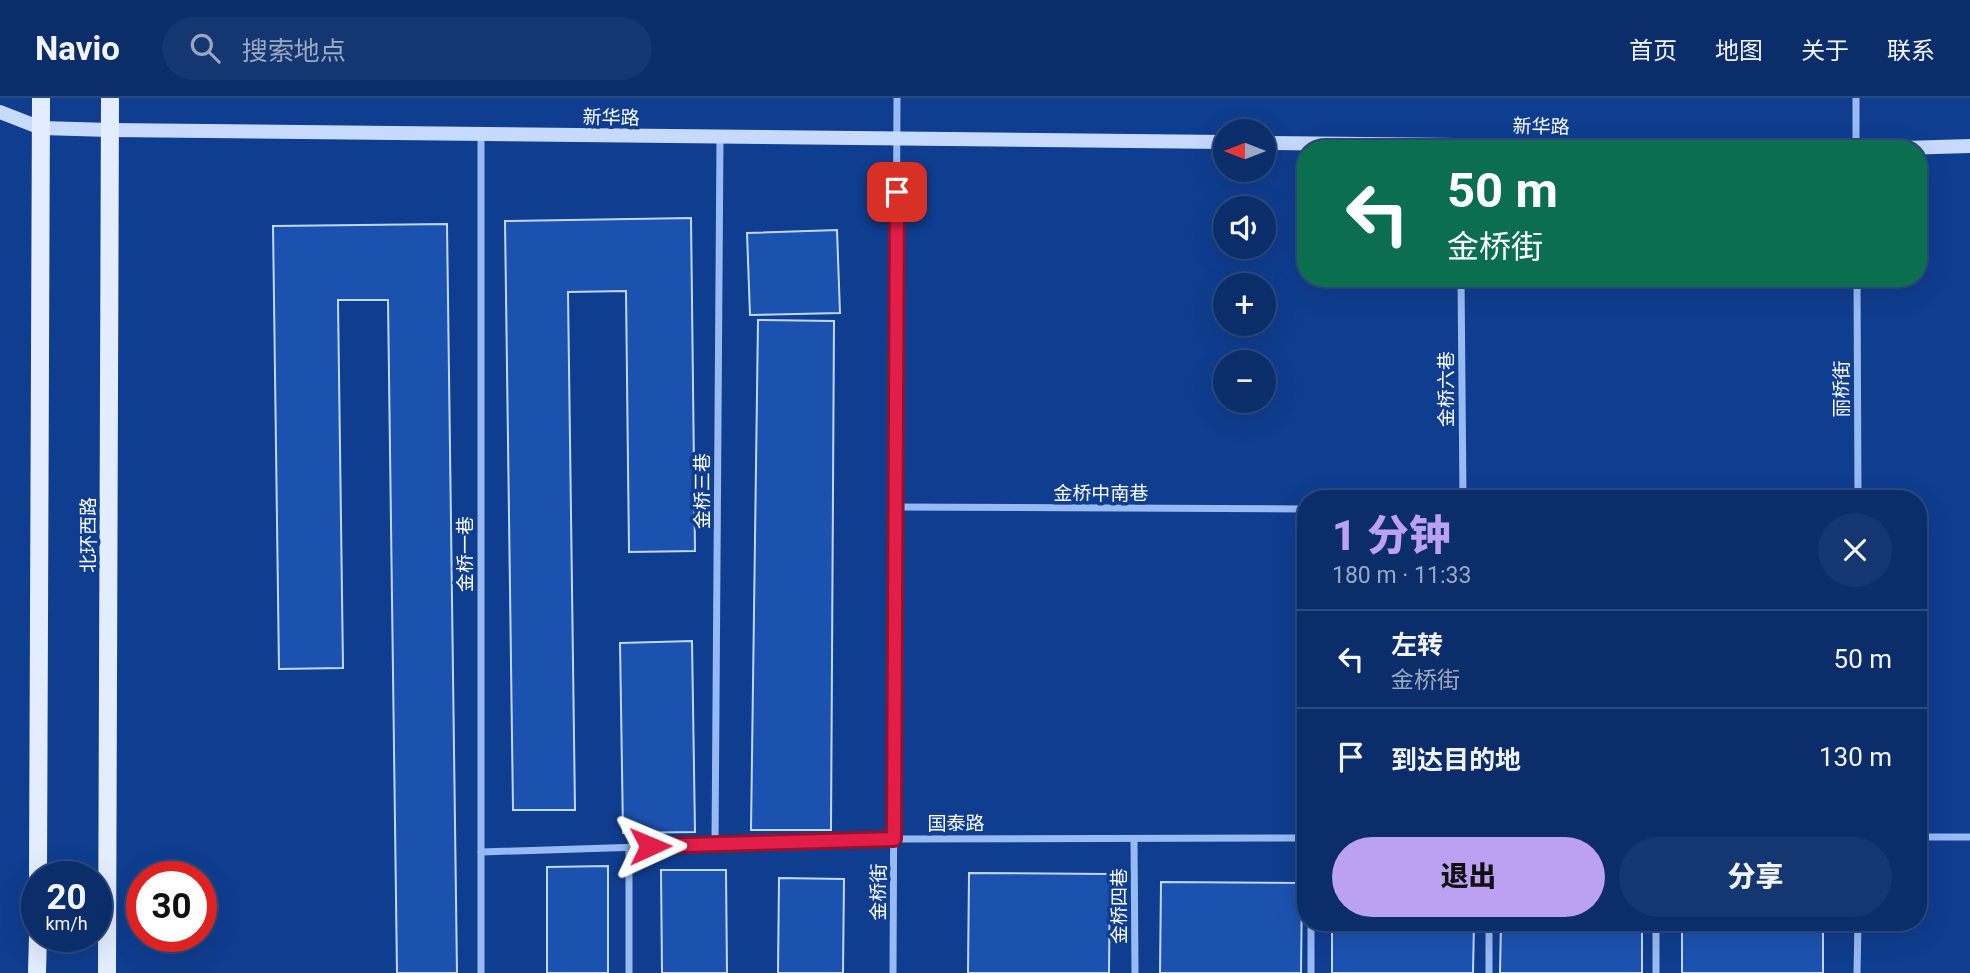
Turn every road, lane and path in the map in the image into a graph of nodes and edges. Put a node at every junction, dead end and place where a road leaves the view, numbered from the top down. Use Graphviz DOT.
graph roads {
  1 [pos="41,98"];
  2 [pos="110,98"];
  3 [pos="897,98"];
  4 [pos="1856,98"];
  5 [pos="0,112"];
  6 [pos="41,128"];
  7 [pos="110,130"];
  8 [pos="481,135"];
  9 [pos="720,137"];
  10 [pos="897,139"];
  11 [pos="1856,140"];
  12 [pos="1213,142"];
  13 [pos="1276,143"];
  14 [pos="1297,144"];
  15 [pos="1970,146"];
  16 [pos="1927,147"];
  17 [pos="1461,287"];
  18 [pos="1857,287"];
  19 [pos="1463,490"];
  20 [pos="1858,490"];
  21 [pos="895,507"];
  22 [pos="1297,509"];
  23 [pos="1927,837"];
  24 [pos="1970,837"];
  25 [pos="1297,838"];
  26 [pos="894,839"];
  27 [pos="1134,839"];
  28 [pos="715,845"];
  29 [pos="629,847"];
  30 [pos="481,852"];
  31 [pos="38,861"];
  32 [pos="1311,931"];
  33 [pos="1489,931"];
  34 [pos="1656,931"];
  35 [pos="1858,931"];
  36 [pos="38,952"];
  37 [pos="37,973"];
  38 [pos="107,973"];
  39 [pos="481,973"];
  40 [pos="629,973"];
  41 [pos="893,973"];
  42 [pos="1135,973"];
  43 [pos="1311,973"];
  44 [pos="1489,973"];
  45 [pos="1656,973"];
  46 [pos="1857,973"];
  1 -- 6 [label="main road"];
  2 -- 7 [label="main road, 北环西路"];
  3 -- 10 [label="street, 金桥街"];
  4 -- 11 [label="street"];
  5 -- 6 [label="street, 新华路"];
  6 -- 7 [label="street, 新华路"];
  6 -- 31 [label="main road"];
  7 -- 8 [label="street, 新华路"];
  7 -- 38 [label="main road, 北环西路"];
  8 -- 9 [label="street, 新华路"];
  8 -- 30 [label="street, 金桥一巷"];
  9 -- 10 [label="street, 新华路"];
  9 -- 28 [label="street, 金桥三巷"];
  10 -- 12 [label="street, 新华路"];
  10 -- 21 [label="street, 金桥街"];
  13 -- 14 [label="street, 新华路"];
  15 -- 16 [label="street"];
  17 -- 19 [label="street, 金桥六巷"];
  18 -- 20 [label="street, 丽桥街"];
  21 -- 22 [label="street, 金桥中南巷"];
  21 -- 26 [label="street, 金桥街"];
  23 -- 24 [label="street"];
  25 -- 27 [label="street, 国泰路"];
  26 -- 27 [label="street, 国泰路"];
  26 -- 28 [label="street, 国泰路"];
  26 -- 41 [label="street, 金桥街"];
  27 -- 42 [label="street, 金桥四巷"];
  28 -- 29 [label="street, 国泰路"];
  29 -- 30 [label="street, 国泰路"];
  29 -- 40 [label="street"];
  30 -- 39 [label="street, 金桥一巷"];
  32 -- 43 [label="street"];
  33 -- 44 [label="street"];
  34 -- 45 [label="street"];
  35 -- 46 [label="street"];
  36 -- 37 [label="main road"];
}
